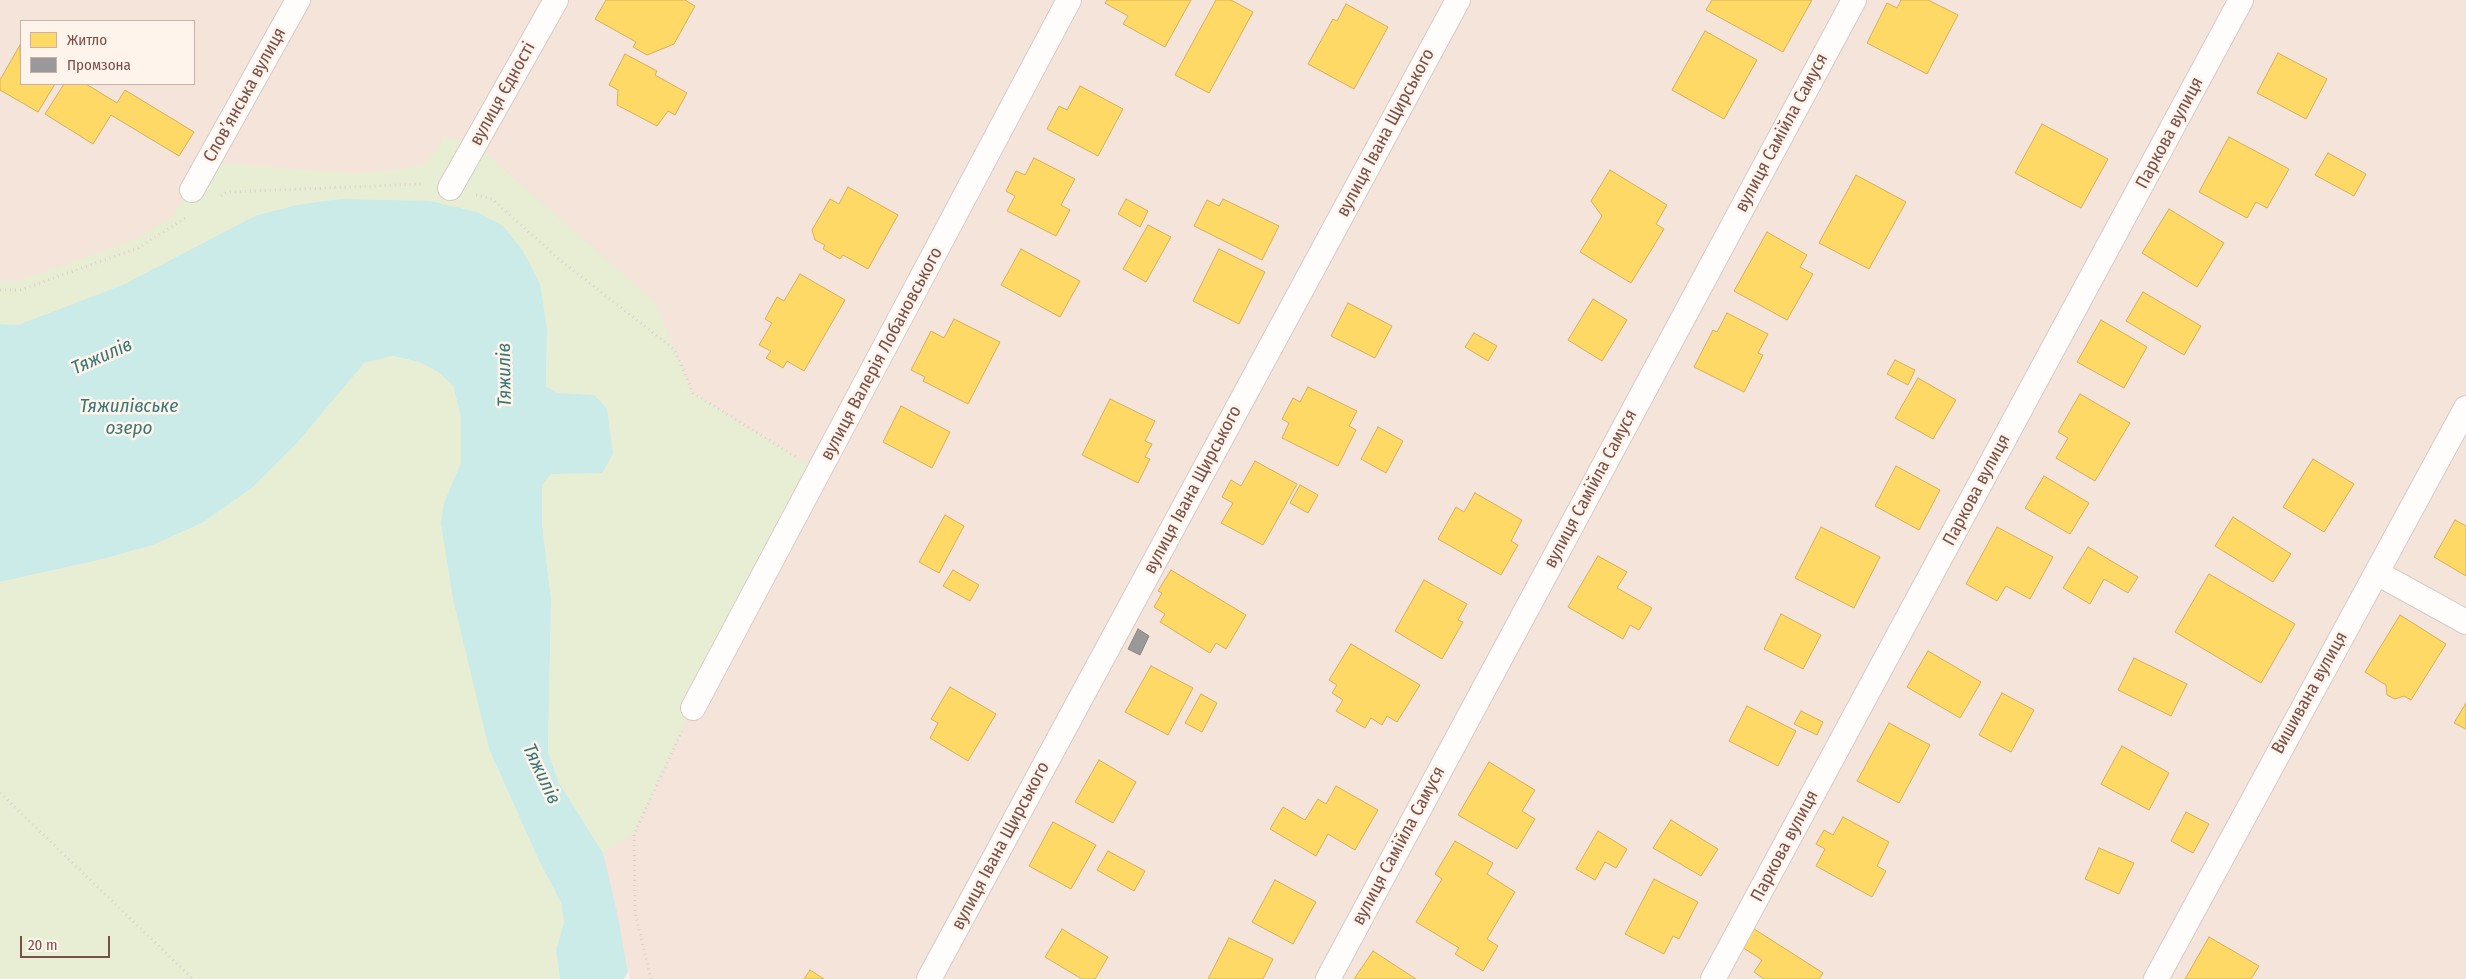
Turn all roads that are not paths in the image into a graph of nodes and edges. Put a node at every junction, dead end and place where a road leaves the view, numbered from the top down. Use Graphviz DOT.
graph roads {
  1 [pos="298,0"];
  2 [pos="556,0"];
  3 [pos="1069,0"];
  4 [pos="1458,0"];
  5 [pos="1854,0"];
  6 [pos="2241,0"];
  7 [pos="450,188"];
  8 [pos="193,201"];
  9 [pos="2466,408"];
  10 [pos="2377,573"];
  11 [pos="2466,622"];
  12 [pos="693,708"];
  13 [pos="929,979"];
  14 [pos="1328,979"];
  15 [pos="1713,979"];
  16 [pos="2156,979"];
  1 -- 8 [label="street, Словʼянська вулиця"];
  2 -- 7 [label="street, вулиця Єдності"];
  3 -- 12 [label="street, вулиця Валерія Лобановського"];
  4 -- 13 [label="street, вулиця Івана Щирського"];
  5 -- 14 [label="street, вулиця Самійла Самуся"];
  6 -- 15 [label="street, Паркова вулиця"];
  9 -- 10 [label="street, Вишивана вулиця"];
  10 -- 11 [label="street"];
  10 -- 16 [label="street, Вишивана вулиця"];
}
